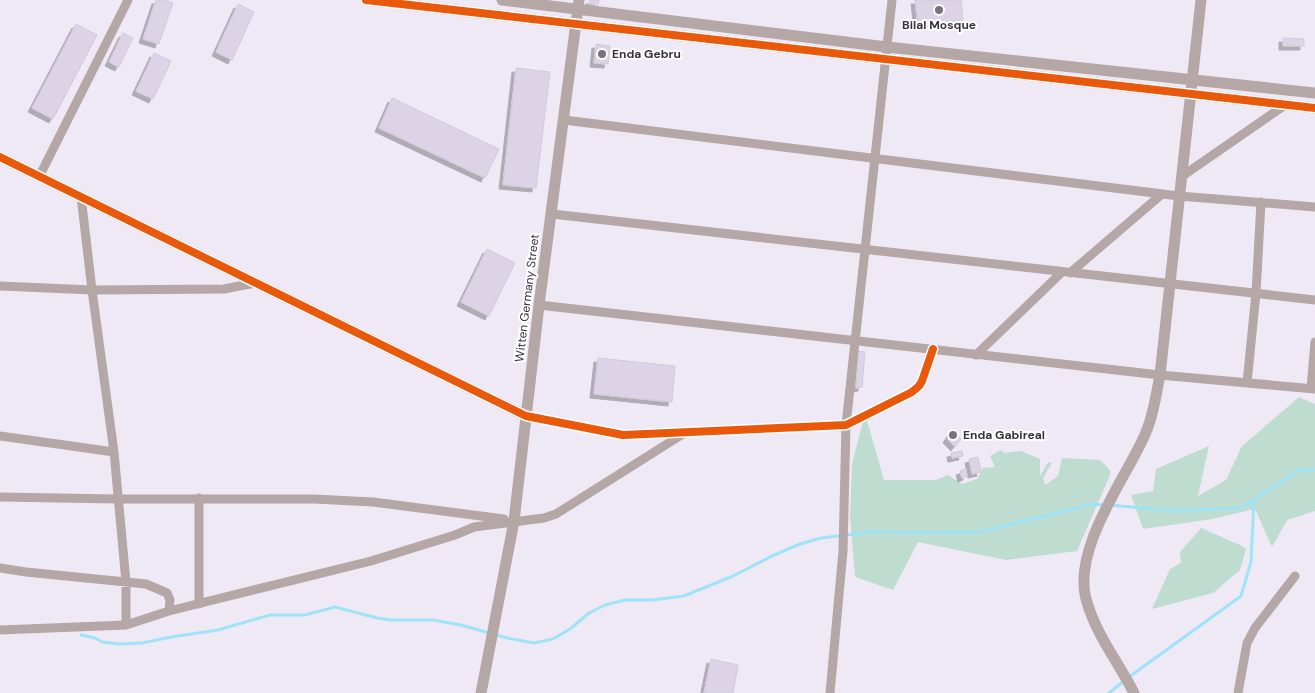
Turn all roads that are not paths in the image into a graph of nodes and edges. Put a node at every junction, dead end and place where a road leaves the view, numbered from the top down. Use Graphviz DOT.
graph roads {
  1 [pos="128,0"];
  2 [pos="366,0"];
  3 [pos="502,0"];
  4 [pos="892,0"];
  5 [pos="1201,0"];
  6 [pos="578,5"];
  7 [pos="575,24"];
  8 [pos="887,46"];
  9 [pos="886,59"];
  10 [pos="1036,63"];
  11 [pos="1035,76"];
  12 [pos="1192,80"];
  13 [pos="1315,93"];
  14 [pos="1190,94"];
  15 [pos="1284,105"];
  16 [pos="1315,108"];
  17 [pos="564,120"];
  18 [pos="0,157"];
  19 [pos="875,157"];
  20 [pos="39,176"];
  21 [pos="1181,177"];
  22 [pos="1162,194"];
  23 [pos="81,196"];
  24 [pos="1179,196"];
  25 [pos="1261,202"];
  26 [pos="1315,207"];
  27 [pos="552,214"];
  28 [pos="864,249"];
  29 [pos="1066,272"];
  30 [pos="255,283"];
  31 [pos="1170,284"];
  32 [pos="0,286"];
  33 [pos="92,290"];
  34 [pos="1256,293"];
  35 [pos="1315,300"];
  36 [pos="540,305"];
  37 [pos="854,340"];
  38 [pos="1315,342"];
  39 [pos="933,349"];
  40 [pos="976,355"];
  41 [pos="1160,375"];
  42 [pos="1247,383"];
  43 [pos="1313,389"];
  44 [pos="526,416"];
  45 [pos="846,425"];
  46 [pos="686,432"];
  47 [pos="0,436"];
  48 [pos="114,452"];
  49 [pos="0,497"];
  50 [pos="199,498"];
  51 [pos="117,499"];
  52 [pos="514,521"];
  53 [pos="0,568"];
  54 [pos="1295,576"];
  55 [pos="126,582"];
  56 [pos="199,604"];
  57 [pos="169,611"];
  58 [pos="126,625"];
  59 [pos="0,630"];
  60 [pos="1133,691"];
  61 [pos="481,693"];
  62 [pos="830,693"];
  63 [pos="1238,693"];
  1 -- 20 [label="street"];
  2 -- 7 [label="street"];
  3 -- 6 [label="street"];
  4 -- 8 [label="street"];
  5 -- 12 [label="street"];
  6 -- 7 [label="street, Witten Germany Street"];
  6 -- 8 [label="street"];
  7 -- 9 [label="street"];
  7 -- 17 [label="street, Witten Germany Street"];
  8 -- 9 [label="street"];
  8 -- 10 [label="street"];
  9 -- 11 [label="street"];
  9 -- 19 [label="street"];
  10 -- 11 [label="street"];
  10 -- 12 [label="street"];
  11 -- 14 [label="street"];
  12 -- 13 [label="street"];
  12 -- 14 [label="street"];
  14 -- 15 [label="street"];
  14 -- 21 [label="street"];
  15 -- 16 [label="street"];
  15 -- 21 [label="street"];
  17 -- 19 [label="street"];
  17 -- 27 [label="street, Witten Germany Street"];
  18 -- 20 [label="street"];
  19 -- 22 [label="street"];
  19 -- 28 [label="street"];
  20 -- 23 [label="street"];
  21 -- 24 [label="street"];
  22 -- 24 [label="street"];
  22 -- 29 [label="street"];
  23 -- 30 [label="street"];
  23 -- 33 [label="street"];
  24 -- 25 [label="street"];
  24 -- 31 [label="street"];
  25 -- 26 [label="street"];
  25 -- 34 [label="street"];
  27 -- 28 [label="street"];
  27 -- 36 [label="street, Witten Germany Street"];
  28 -- 29 [label="street"];
  28 -- 37 [label="street"];
  29 -- 31 [label="street"];
  29 -- 40 [label="street"];
  30 -- 33 [label="street"];
  30 -- 44 [label="street"];
  31 -- 34 [label="street"];
  31 -- 41 [label="street"];
  32 -- 33 [label="street"];
  33 -- 48 [label="street"];
  34 -- 35 [label="street"];
  34 -- 42 [label="street"];
  36 -- 37 [label="street"];
  36 -- 44 [label="street, Witten Germany Street"];
  37 -- 39 [label="street"];
  37 -- 45 [label="street"];
  38 -- 43 [label="street"];
  39 -- 40 [label="street"];
  39 -- 45 [label="street"];
  40 -- 41 [label="street"];
  41 -- 42 [label="street"];
  41 -- 60 [label="street"];
  42 -- 43 [label="street"];
  44 -- 46 [label="street"];
  44 -- 52 [label="street, Witten Germany Street"];
  45 -- 46 [label="street"];
  45 -- 62 [label="street"];
  46 -- 52 [label="street"];
  47 -- 48 [label="street"];
  48 -- 51 [label="street"];
  49 -- 51 [label="street"];
  50 -- 51 [label="street"];
  50 -- 52 [label="street"];
  50 -- 56 [label="street"];
  51 -- 55 [label="street"];
  52 -- 56 [label="street"];
  52 -- 61 [label="street, Witten Germany Street"];
  53 -- 55 [label="street"];
  54 -- 63 [label="street"];
  55 -- 57 [label="street"];
  55 -- 58 [label="street"];
  56 -- 57 [label="street"];
  57 -- 58 [label="street"];
  58 -- 59 [label="street"];
}
